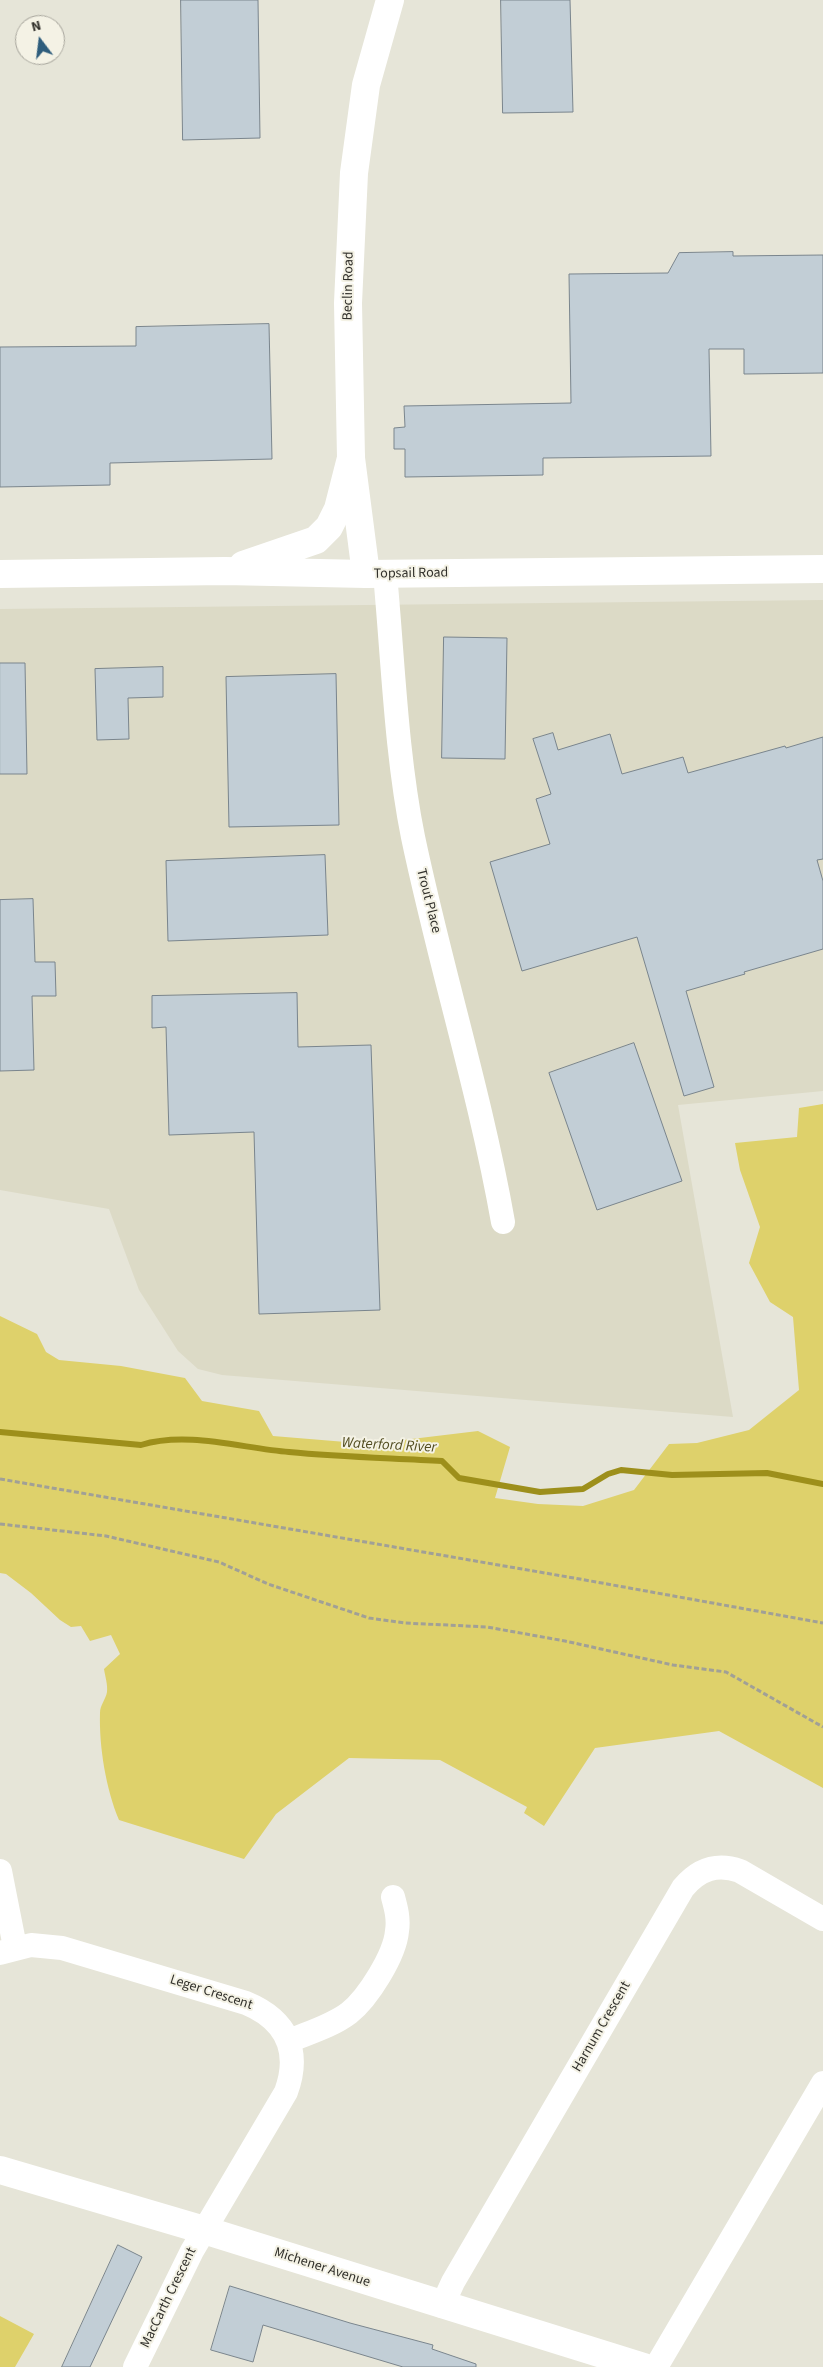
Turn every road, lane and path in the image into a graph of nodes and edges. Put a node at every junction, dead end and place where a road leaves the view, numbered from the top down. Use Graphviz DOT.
graph roads {
  1 [pos="390,0"];
  2 [pos="351,458"];
  3 [pos="823,569"];
  4 [pos="225,571"];
  5 [pos="0,574"];
  6 [pos="376,574"];
  7 [pos="503,1222"];
  8 [pos="0,1479"];
  9 [pos="0,1524"];
  10 [pos="823,1624"];
  11 [pos="823,1726"];
  12 [pos="0,1871"];
  13 [pos="393,1897"];
  14 [pos="823,1919"];
  15 [pos="8,1950"];
  16 [pos="289,2041"];
  17 [pos="823,2083"];
  18 [pos="0,2170"];
  19 [pos="204,2230"];
  20 [pos="442,2306"];
  21 [pos="135,2367"];
  22 [pos="644,2367"];
  23 [pos="656,2367"];
  1 -- 2 [label="street, Beclin Road"];
  2 -- 4 [label="street"];
  2 -- 6 [label="street, Beclin Road"];
  3 -- 6 [label="street, Topsail Road"];
  4 -- 5 [label="street, Topsail Road"];
  4 -- 6 [label="street, Topsail Road"];
  6 -- 7 [label="street, Trout Place"];
  8 -- 10 [label="path"];
  9 -- 11 [label="path"];
  12 -- 15 [label="street"];
  13 -- 16 [label="street"];
  14 -- 20 [label="street, Harnum Crescent"];
  15 -- 16 [label="street, Leger Crescent"];
  16 -- 19 [label="street, Leger Crescent"];
  17 -- 23 [label="street"];
  18 -- 19 [label="street, Michener Avenue"];
  19 -- 20 [label="street, Michener Avenue"];
  19 -- 21 [label="street, MacCarth Crescent"];
  20 -- 22 [label="street, Michener Avenue"];
}
